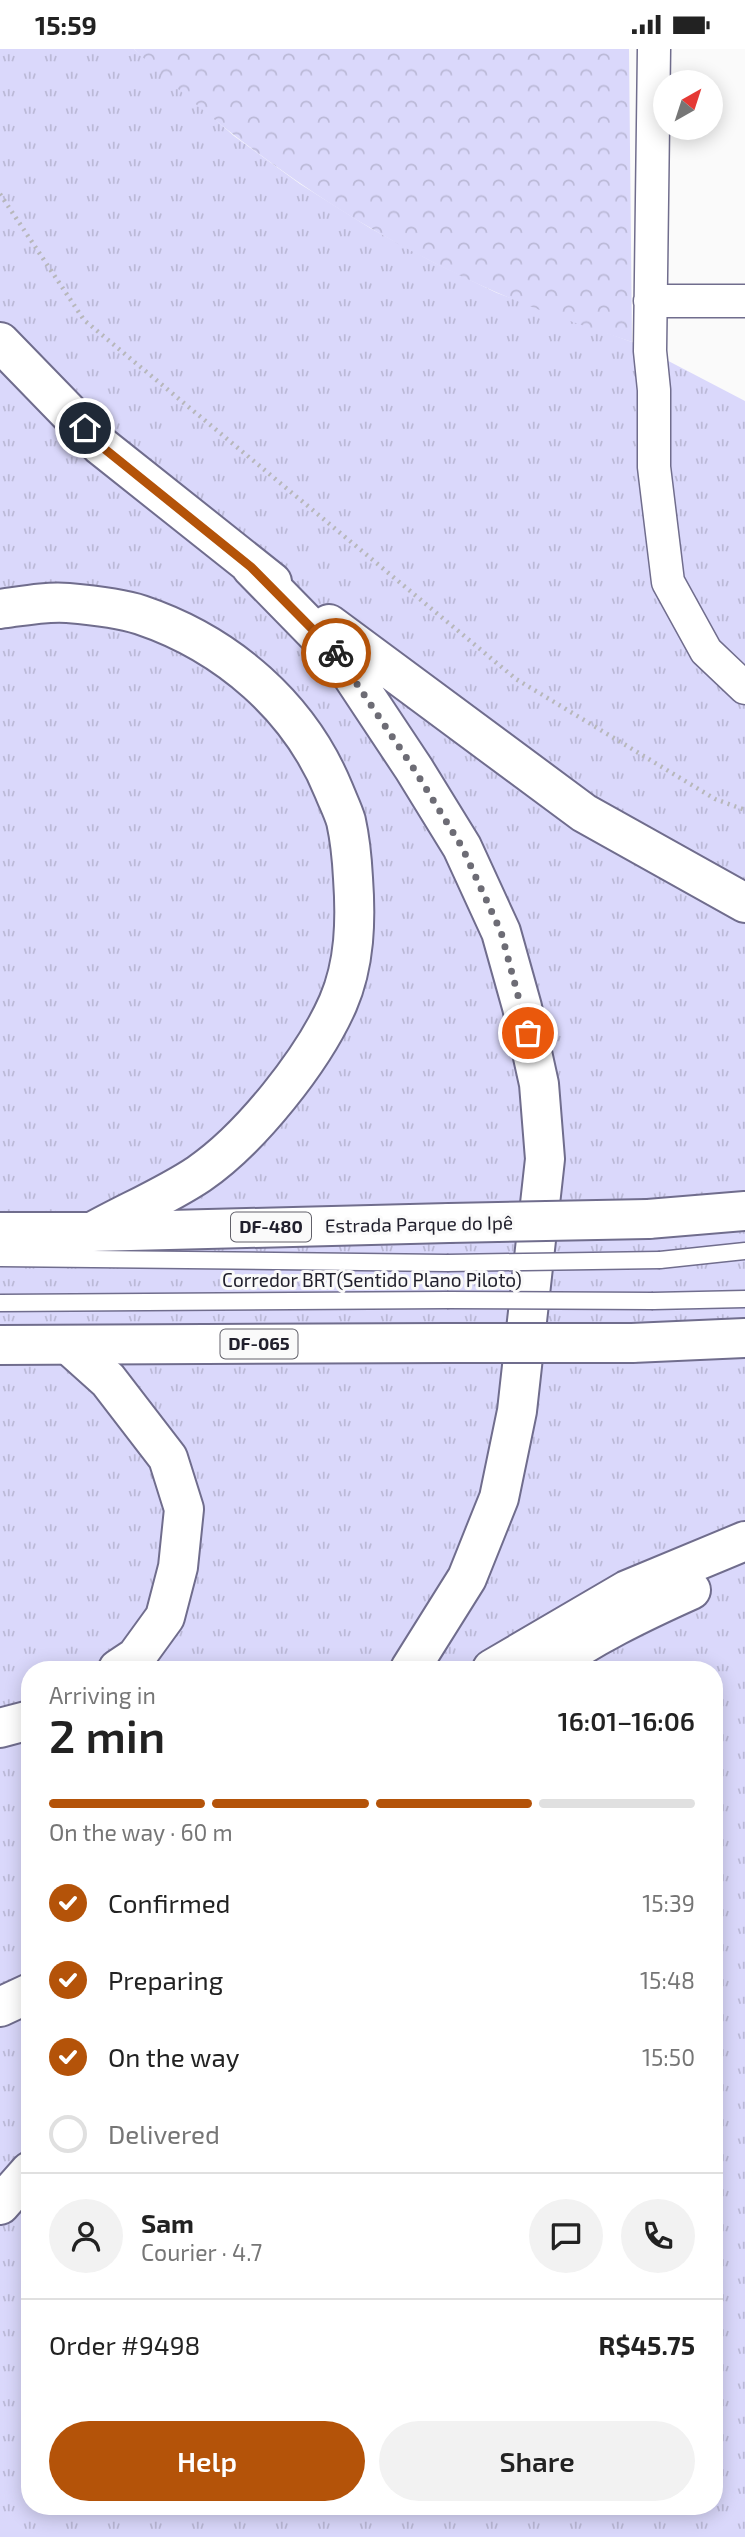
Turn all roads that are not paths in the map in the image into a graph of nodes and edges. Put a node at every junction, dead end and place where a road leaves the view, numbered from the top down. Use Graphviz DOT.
graph roads {
  1 [pos="654,49"];
  2 [pos="650,301"];
  3 [pos="745,301"];
  4 [pos="0,342"];
  5 [pos="251,567"];
  6 [pos="0,609"];
  7 [pos="745,688"];
  8 [pos="745,903"];
  9 [pos="745,1211"];
  10 [pos="0,1232"];
  11 [pos="92,1232"];
  12 [pos="745,1251"];
  13 [pos="0,1258"];
  14 [pos="745,1299"];
  15 [pos="0,1303"];
  16 [pos="745,1338"];
  17 [pos="0,1345"];
  18 [pos="69,1345"];
  19 [pos="745,1541"];
  20 [pos="745,1565"];
  21 [pos="130,1661"];
  22 [pos="415,1661"];
  23 [pos="506,1661"];
  24 [pos="558,1661"];
  25 [pos="21,1722"];
  26 [pos="0,1728"];
  27 [pos="21,1997"];
  28 [pos="0,2007"];
  29 [pos="21,2182"];
  30 [pos="0,2205"];
  1 -- 2 [label="street"];
  2 -- 3 [label="street"];
  2 -- 7 [label="street"];
  4 -- 5 [label="main road"];
  5 -- 8 [label="main road"];
  5 -- 22 [label="main road"];
  6 -- 11 [label="main road"];
  9 -- 11 [label="main road, Estrada Parque do Ipê / DF-480, bridge"];
  10 -- 11 [label="main road, DF-480"];
  12 -- 13 [label="lane, bridge"];
  14 -- 15 [label="lane, Corredor BRT(Sentido Plano Piloto), bridge"];
  16 -- 18 [label="main road, DF-065, bridge"];
  17 -- 18 [label="main road, DF-065"];
  18 -- 21 [label="main road"];
  19 -- 23 [label="main road"];
  20 -- 24 [label="main road"];
  25 -- 26 [label="main road"];
  27 -- 28 [label="main road"];
  29 -- 30 [label="main road"];
}
